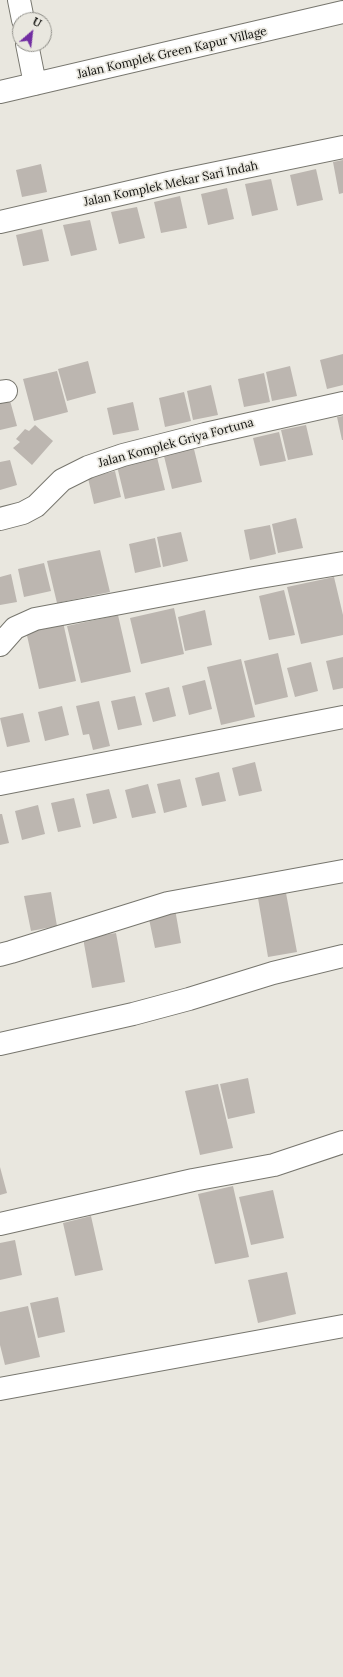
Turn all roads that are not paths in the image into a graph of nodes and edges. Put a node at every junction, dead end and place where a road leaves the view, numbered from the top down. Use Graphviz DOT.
graph roads {
  1 [pos="19,0"];
  2 [pos="21,12"];
  3 [pos="343,12"];
  4 [pos="29,52"];
  5 [pos="35,84"];
  6 [pos="0,92"];
  7 [pos="343,147"];
  8 [pos="0,222"];
  9 [pos="343,403"];
  10 [pos="0,519"];
  11 [pos="343,563"];
  12 [pos="0,645"];
  13 [pos="343,717"];
  14 [pos="0,784"];
  15 [pos="343,871"];
  16 [pos="0,954"];
  17 [pos="343,956"];
  18 [pos="0,1044"];
  19 [pos="343,1142"];
  20 [pos="0,1224"];
  21 [pos="343,1326"];
  22 [pos="0,1389"];
  1 -- 2 [label="street"];
  3 -- 5 [label="street, Jalan Komplek Green Kapur Village"];
  4 -- 5 [label="street"];
  5 -- 6 [label="street, Jalan Komplek Green Kapur Village"];
  7 -- 8 [label="street, Jalan Komplek Mekar Sari Indah"];
  9 -- 10 [label="street, Jalan Komplek Griya Fortuna"];
  11 -- 12 [label="street"];
  13 -- 14 [label="street"];
  15 -- 16 [label="street"];
  17 -- 18 [label="street"];
  19 -- 20 [label="street"];
  21 -- 22 [label="street"];
}
